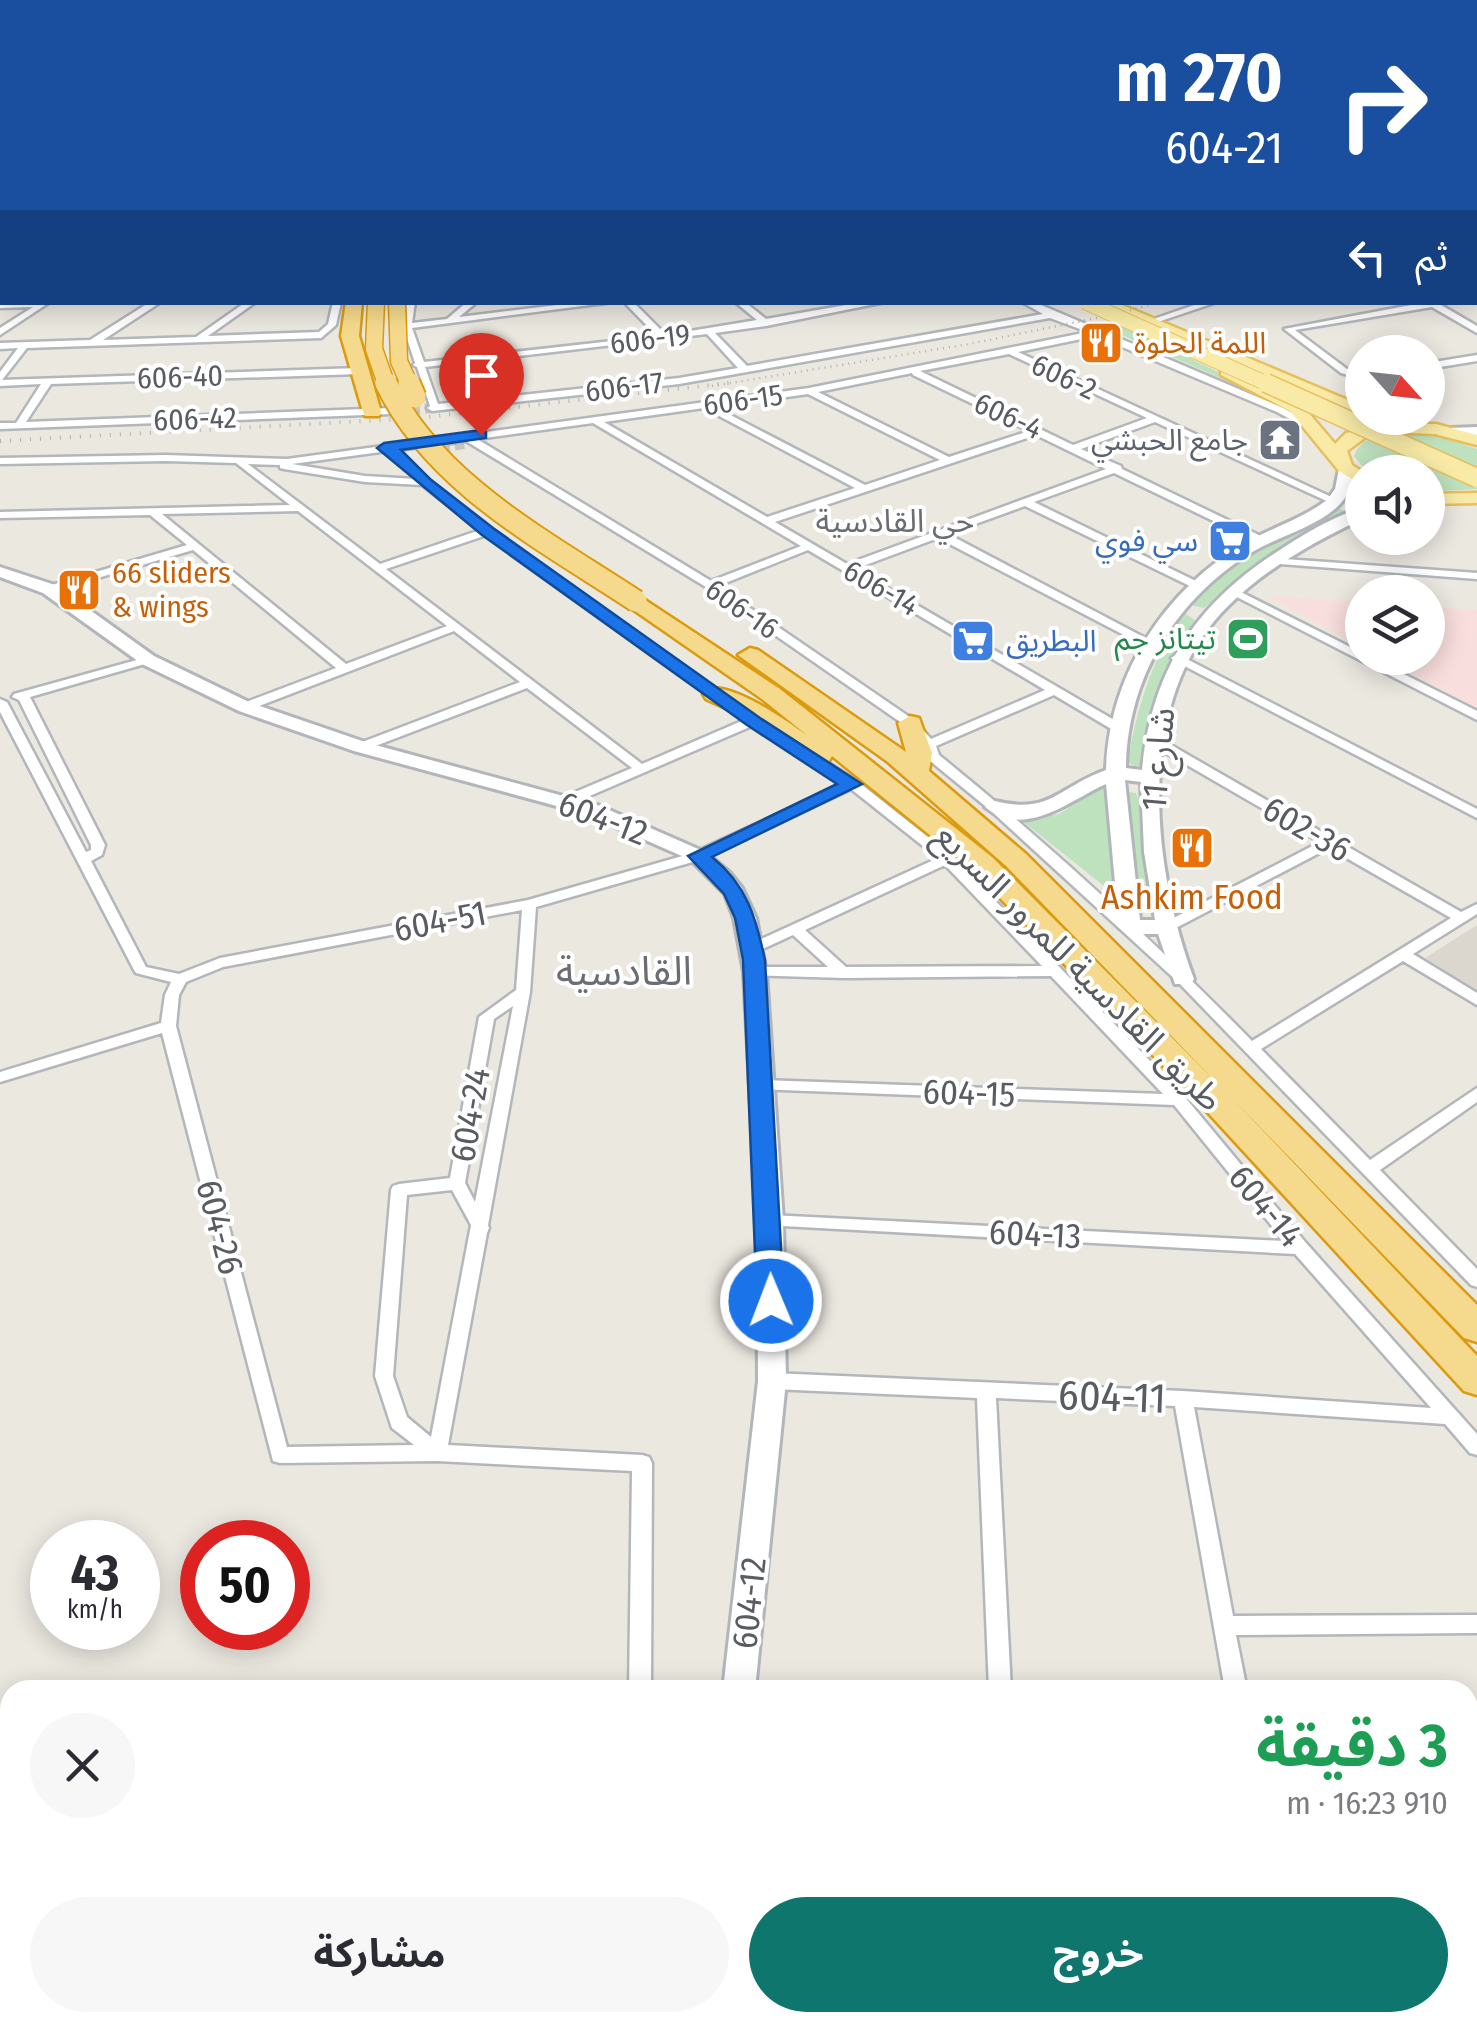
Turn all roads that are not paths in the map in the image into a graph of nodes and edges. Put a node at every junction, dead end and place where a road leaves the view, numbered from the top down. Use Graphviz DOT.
graph roads {
  1 [pos="324,0"];
  2 [pos="372,0"];
  3 [pos="41,305"];
  4 [pos="151,305"];
  5 [pos="248,305"];
  6 [pos="336,305"];
  7 [pos="354,305"];
  8 [pos="376,305"];
  9 [pos="397,305"];
  10 [pos="410,305"];
  11 [pos="469,305"];
  12 [pos="575,305"];
  13 [pos="631,305"];
  14 [pos="743,305"];
  15 [pos="864,305"];
  16 [pos="1032,305"];
  17 [pos="1082,305"];
  18 [pos="1092,305"];
  19 [pos="1101,305"];
  20 [pos="1108,305"];
  21 [pos="1169,305"];
  22 [pos="1203,305"];
  23 [pos="1425,305"];
  24 [pos="1433,305"];
  25 [pos="1180,312"];
  26 [pos="1051,314"];
  27 [pos="449,321"];
  28 [pos="1148,322"];
  29 [pos="766,323"];
  30 [pos="407,326"];
  31 [pos="1477,330"];
  32 [pos="0,332"];
  33 [pos="710,332"];
  34 [pos="1098,333"];
  35 [pos="664,338"];
  36 [pos="194,342"];
  37 [pos="89,345"];
  38 [pos="0,346"];
  39 [pos="24,346"];
  40 [pos="1012,352"];
  41 [pos="1477,358"];
  42 [pos="1445,363"];
  43 [pos="418,365"];
  44 [pos="745,370"];
  45 [pos="359,371"];
  46 [pos="1345,371"];
  47 [pos="916,372"];
  48 [pos="0,380"];
  49 [pos="48,381"];
  50 [pos="809,391"];
  51 [pos="1345,404"];
  52 [pos="705,405"];
  53 [pos="381,412"];
  54 [pos="1153,419"];
  55 [pos="594,420"];
  56 [pos="18,425"];
  57 [pos="0,426"];
  58 [pos="1039,431"];
  59 [pos="1445,431"];
  60 [pos="1477,431"];
  61 [pos="1451,432"];
  62 [pos="1320,434"];
  63 [pos="1356,435"];
  64 [pos="471,439"];
  65 [pos="1477,440"];
  66 [pos="1075,448"];
  67 [pos="388,449"];
  68 [pos="421,450"];
  69 [pos="0,461"];
  70 [pos="949,461"];
  71 [pos="240,462"];
  72 [pos="1342,463"];
  73 [pos="270,464"];
  74 [pos="1345,466"];
  75 [pos="1117,468"];
  76 [pos="1477,474"];
  77 [pos="425,482"];
  78 [pos="864,489"];
  79 [pos="1475,499"];
  80 [pos="1336,500"];
  81 [pos="1445,500"];
  82 [pos="1026,502"];
  83 [pos="300,508"];
  84 [pos="153,512"];
  85 [pos="0,515"];
  86 [pos="766,521"];
  87 [pos="1345,522"];
  88 [pos="488,531"];
  89 [pos="939,534"];
  90 [pos="1261,540"];
  91 [pos="195,546"];
  92 [pos="810,546"];
  93 [pos="1271,561"];
  94 [pos="378,568"];
  95 [pos="847,568"];
  96 [pos="0,572"];
  97 [pos="1477,576"];
  98 [pos="710,585"];
  99 [pos="1198,586"];
  100 [pos="49,589"];
  101 [pos="1233,591"];
  102 [pos="1176,607"];
  103 [pos="1208,616"];
  104 [pos="454,626"];
  105 [pos="1149,644"];
  106 [pos="1345,648"];
  107 [pos="1177,658"];
  108 [pos="148,660"];
  109 [pos="344,668"];
  110 [pos="1398,675"];
  111 [pos="528,683"];
  112 [pos="782,688"];
  113 [pos="1056,690"];
  114 [pos="715,694"];
  115 [pos="23,696"];
  116 [pos="0,702"];
  117 [pos="245,707"];
  118 [pos="1477,716"];
  119 [pos="753,722"];
  120 [pos="910,723"];
  121 [pos="1117,727"];
  122 [pos="1153,740"];
  123 [pos="928,744"];
  124 [pos="361,747"];
  125 [pos="642,770"];
  126 [pos="1113,774"];
  127 [pos="1149,778"];
  128 [pos="902,779"];
  129 [pos="852,784"];
  130 [pos="566,801"];
  131 [pos="995,807"];
  132 [pos="1477,814"];
  133 [pos="1330,842"];
  134 [pos="698,856"];
  135 [pos="947,859"];
  136 [pos="84,860"];
  137 [pos="529,904"];
  138 [pos="1477,908"];
  139 [pos="1461,918"];
  140 [pos="1130,926"];
  141 [pos="1167,927"];
  142 [pos="795,929"];
  143 [pos="1404,954"];
  144 [pos="753,961"];
  145 [pos="1051,971"];
  146 [pos="844,974"];
  147 [pos="1184,978"];
  148 [pos="180,979"];
  149 [pos="523,992"];
  150 [pos="1477,1000"];
  151 [pos="168,1026"];
  152 [pos="1252,1048"];
  153 [pos="0,1077"];
  154 [pos="761,1085"];
  155 [pos="1477,1094"];
  156 [pos="1178,1100"];
  157 [pos="504,1102"];
  158 [pos="472,1104"];
  159 [pos="1369,1169"];
  160 [pos="458,1183"];
  161 [pos="770,1221"];
  162 [pos="481,1228"];
  163 [pos="1300,1248"];
  164 [pos="1477,1280"];
  165 [pos="1477,1328"];
  166 [pos="1477,1380"];
  167 [pos="772,1381"];
  168 [pos="986,1391"];
  169 [pos="1184,1399"];
  170 [pos="1451,1417"];
  171 [pos="1477,1447"];
  172 [pos="437,1453"];
  173 [pos="1477,1624"];
  174 [pos="1222,1626"];
  175 [pos="640,1680"];
  176 [pos="741,1680"];
  177 [pos="1000,1680"];
  178 [pos="1234,1680"];
  1 -- 2 [label="street"];
  3 -- 32 [label="street"];
  4 -- 37 [label="street"];
  5 -- 36 [label="street"];
  6 -- 36 [label="street"];
  7 -- 45 [label="highway"];
  8 -- 112 [label="highway, طريق القادسية للمرور السريع, bridge"];
  9 -- 112 [label="highway, طريق القادسية للمرور السريع, bridge"];
  10 -- 30 [label="street"];
  11 -- 27 [label="street"];
  12 -- 27 [label="street"];
  13 -- 35 [label="street"];
  14 -- 29 [label="street"];
  15 -- 29 [label="street, 606-19"];
  16 -- 26 [label="street"];
  17 -- 62 [label="main road"];
  18 -- 76 [label="main road, bridge"];
  19 -- 76 [label="main road, bridge"];
  20 -- 28 [label="main road"];
  21 -- 25 [label="street"];
  22 -- 25 [label="street"];
  23 -- 46 [label="street"];
  24 -- 31 [label="street"];
  25 -- 28 [label="street"];
  26 -- 34 [label="street"];
  26 -- 44 [label="street, 606-17"];
  27 -- 30 [label="street"];
  28 -- 51 [label="main road"];
  29 -- 33 [label="street, 606-19"];
  30 -- 43 [label="street"];
  33 -- 35 [label="street, 606-19"];
  33 -- 44 [label="street"];
  34 -- 40 [label="street, 606-15"];
  34 -- 62 [label="street"];
  35 -- 43 [label="street, 606-19"];
  36 -- 37 [label="street"];
  37 -- 39 [label="street"];
  38 -- 39 [label="street"];
  39 -- 48 [label="street"];
  40 -- 47 [label="street, 606-15"];
  40 -- 54 [label="street, 606-2"];
  41 -- 42 [label="street"];
  43 -- 44 [label="street, 606-17"];
  45 -- 49 [label="street, 606-40"];
  45 -- 53 [label="highway"];
  47 -- 50 [label="street, 606-15"];
  47 -- 58 [label="street, 606-4"];
  48 -- 49 [label="street, 606-40"];
  49 -- 56 [label="street"];
  50 -- 52 [label="street, 606-15"];
  50 -- 70 [label="street"];
  52 -- 55 [label="street, 606-15"];
  52 -- 78 [label="street"];
  53 -- 56 [label="street, 606-42"];
  54 -- 66 [label="street"];
  54 -- 80 [label="street, 606-2"];
  55 -- 64 [label="street, 606-15"];
  55 -- 86 [label="street, 606-14"];
  56 -- 57 [label="street, 606-42"];
  58 -- 66 [label="street, 606-4"];
  58 -- 70 [label="street"];
  59 -- 61 [label="main road"];
  60 -- 61 [label="street"];
  61 -- 65 [label="main road"];
  62 -- 72 [label="main road"];
  63 -- 72 [label="main road"];
  64 -- 67 [label="street, 606-15"];
  64 -- 98 [label="street, 606-16"];
  66 -- 75 [label="street, 606-4"];
  67 -- 68 [label="street"];
  67 -- 73 [label="street"];
  67 -- 77 [label="street, 604-14"];
  69 -- 71 [label="street"];
  70 -- 78 [label="street"];
  71 -- 73 [label="street"];
  71 -- 83 [label="street, 604-12"];
  72 -- 74 [label="main road"];
  72 -- 80 [label="street"];
  73 -- 77 [label="street"];
  75 -- 82 [label="street"];
  75 -- 90 [label="street, 606-4"];
  77 -- 88 [label="street, 604-14"];
  78 -- 86 [label="street"];
  79 -- 81 [label="main road"];
  80 -- 90 [label="street, شارع 11"];
  82 -- 89 [label="street"];
  82 -- 99 [label="street"];
  83 -- 84 [label="street"];
  83 -- 94 [label="street, 604-12"];
  84 -- 85 [label="street"];
  84 -- 91 [label="street"];
  86 -- 92 [label="street, 606-14"];
  87 -- 93 [label="street, شارع 11"];
  88 -- 94 [label="street"];
  88 -- 114 [label="street, 604-14"];
  89 -- 95 [label="street"];
  89 -- 105 [label="street"];
  90 -- 99 [label="street, شارع 11"];
  91 -- 100 [label="street"];
  91 -- 109 [label="street"];
  92 -- 95 [label="street, 606-14"];
  92 -- 98 [label="street"];
  93 -- 97 [label="street"];
  93 -- 101 [label="street, شارع 11"];
  94 -- 104 [label="street, 604-12"];
  95 -- 113 [label="street, 606-14"];
  96 -- 100 [label="street, 604-12"];
  98 -- 120 [label="street, 606-16"];
  99 -- 102 [label="street, شارع 11"];
  100 -- 108 [label="street, 604-12"];
  101 -- 103 [label="street, شارع 11"];
  101 -- 106 [label="street"];
  102 -- 103 [label="street"];
  102 -- 105 [label="street, شارع 11"];
  103 -- 107 [label="street, شارع 11"];
  104 -- 109 [label="street"];
  104 -- 111 [label="street, 604-12"];
  105 -- 121 [label="street, شارع 11"];
  107 -- 122 [label="street, شارع 11"];
  107 -- 132 [label="street"];
  108 -- 115 [label="street"];
  108 -- 117 [label="street, 604-12"];
  109 -- 117 [label="street"];
  110 -- 118 [label="street"];
  111 -- 124 [label="street"];
  111 -- 125 [label="street, 604-12"];
  112 -- 128 [label="highway, طريق القادسية للمرور السريع"];
  113 -- 121 [label="street, 606-14"];
  113 -- 123 [label="street"];
  114 -- 119 [label="street, 604-14"];
  114 -- 128 [label="highway"];
  115 -- 116 [label="street"];
  115 -- 136 [label="street"];
  116 -- 136 [label="street"];
  117 -- 124 [label="street, 604-12"];
  119 -- 125 [label="street"];
  119 -- 129 [label="street, 604-14"];
  120 -- 123 [label="street, 606-16"];
  120 -- 128 [label="highway"];
  121 -- 126 [label="street, شارع 11"];
  122 -- 127 [label="street, شارع 11"];
  122 -- 133 [label="street, 602-36"];
  123 -- 131 [label="street, 606-16"];
  124 -- 130 [label="street, 604-12"];
  125 -- 130 [label="street"];
  126 -- 127 [label="street"];
  126 -- 131 [label="street"];
  126 -- 140 [label="street, شارع 11"];
  127 -- 141 [label="street, شارع 11"];
  128 -- 165 [label="highway, طريق القادسية للمرور السريع"];
  128 -- 166 [label="highway, طريق القادسية للمرور السريع"];
  129 -- 134 [label="street, 604-51"];
  129 -- 135 [label="street, 604-14"];
  130 -- 134 [label="street, 604-12"];
  131 -- 140 [label="street, 606-16"];
  133 -- 139 [label="street, 602-36"];
  133 -- 141 [label="street"];
  134 -- 137 [label="street, 604-51"];
  134 -- 144 [label="street, 604-12"];
  135 -- 142 [label="street"];
  135 -- 145 [label="street, 604-14"];
  136 -- 148 [label="street"];
  137 -- 148 [label="street, 604-51"];
  137 -- 149 [label="street"];
  138 -- 139 [label="street"];
  139 -- 143 [label="street"];
  140 -- 141 [label="street"];
  140 -- 147 [label="street, 606-16"];
  141 -- 147 [label="street, شارع 11"];
  142 -- 144 [label="street"];
  142 -- 146 [label="street"];
  143 -- 150 [label="street"];
  143 -- 152 [label="street"];
  144 -- 146 [label="street"];
  144 -- 154 [label="street, 604-12"];
  145 -- 146 [label="street"];
  145 -- 156 [label="street, 604-14"];
  147 -- 152 [label="street, 606-16"];
  148 -- 151 [label="street, 604-26"];
  149 -- 157 [label="street"];
  149 -- 158 [label="street, 604-24"];
  151 -- 153 [label="street"];
  151 -- 172 [label="street, 604-26"];
  152 -- 159 [label="street, 606-16"];
  154 -- 156 [label="street, 604-15"];
  154 -- 161 [label="street, 604-12"];
  155 -- 159 [label="street"];
  156 -- 163 [label="street, 604-14"];
  157 -- 158 [label="street"];
  157 -- 162 [label="street"];
  158 -- 160 [label="street, 604-24"];
  159 -- 164 [label="street, 606-16"];
  160 -- 162 [label="street"];
  160 -- 172 [label="street, 604-24"];
  161 -- 163 [label="street, 604-13"];
  161 -- 167 [label="street, 604-12"];
  162 -- 172 [label="street"];
  163 -- 170 [label="street, 604-14"];
  167 -- 168 [label="street, 604-11"];
  167 -- 176 [label="street, 604-12"];
  168 -- 169 [label="street, 604-11"];
  168 -- 177 [label="street"];
  169 -- 170 [label="street, 604-11"];
  169 -- 174 [label="street"];
  170 -- 171 [label="street, 604-14"];
  172 -- 175 [label="street, 604-26"];
  173 -- 174 [label="street"];
  174 -- 178 [label="street"];
}
